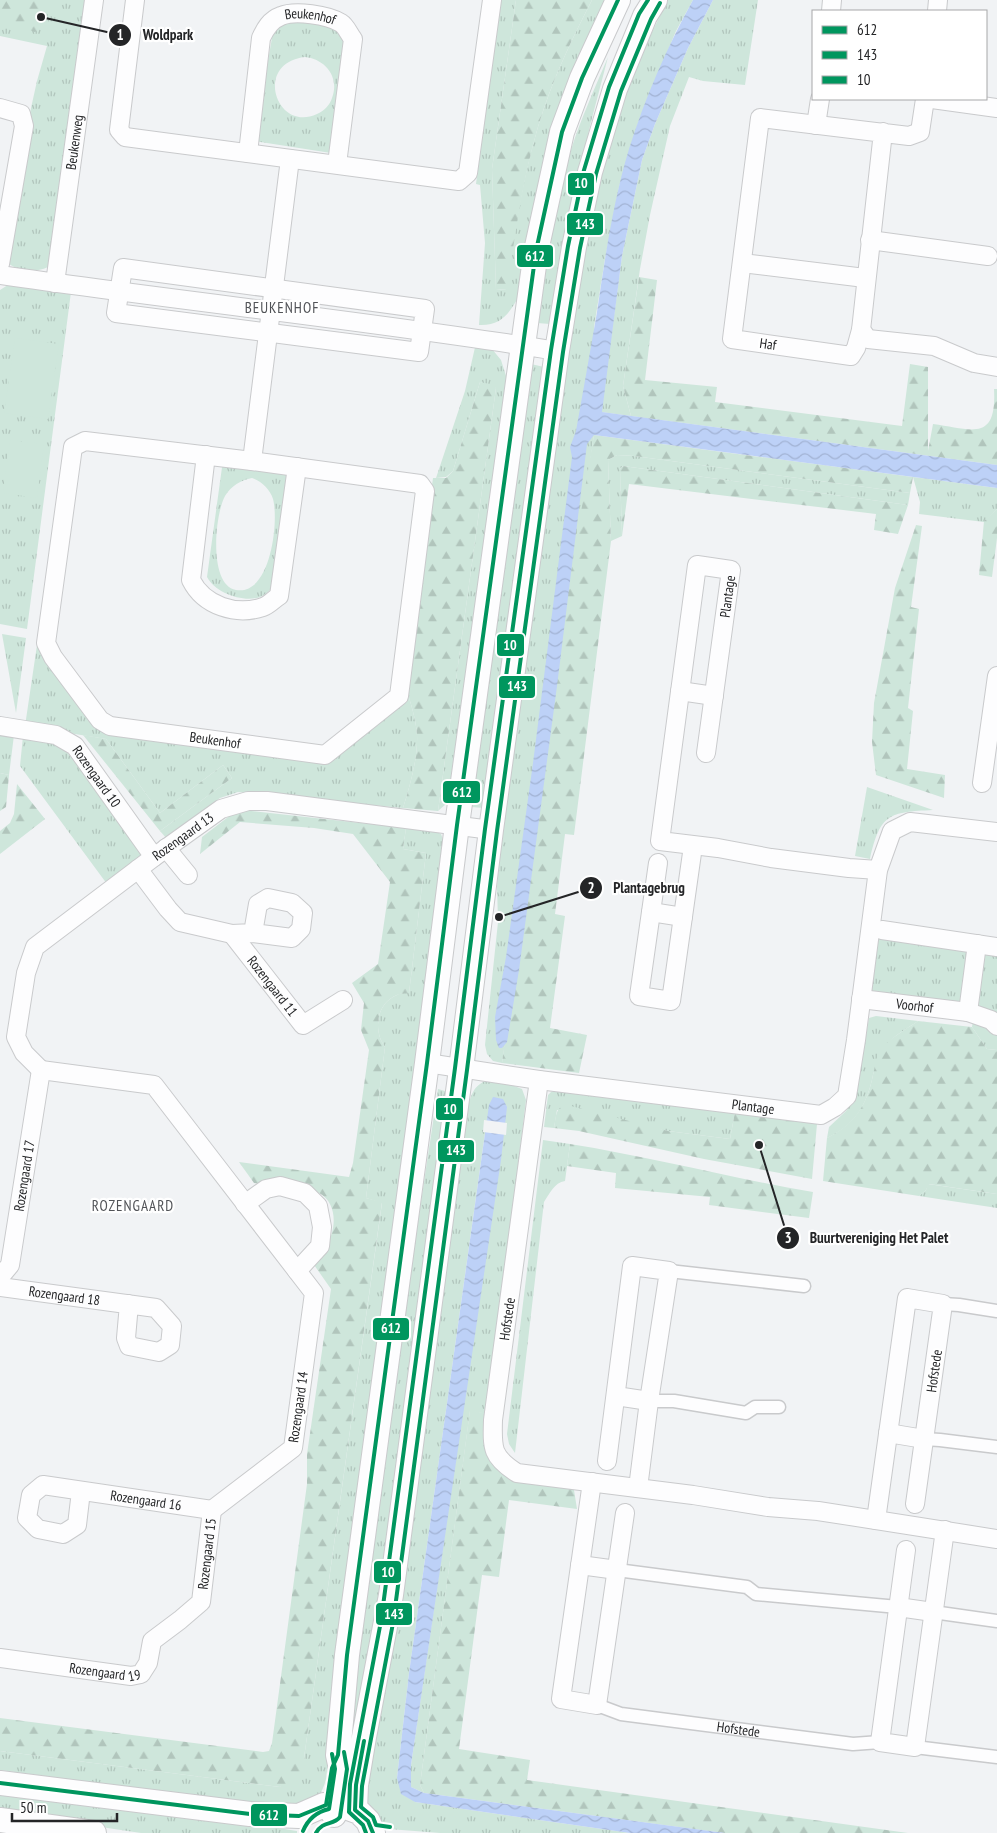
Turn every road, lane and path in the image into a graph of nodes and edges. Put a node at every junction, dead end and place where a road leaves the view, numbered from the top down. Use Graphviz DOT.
graph roads {
  1 [pos="94,0"];
  2 [pos="135,0"];
  3 [pos="492,0"];
  4 [pos="618,0"];
  5 [pos="655,0"];
  6 [pos="820,100"];
  7 [pos="925,100"];
  8 [pos="939,100"];
  9 [pos="0,108"];
  10 [pos="997,108"];
  11 [pos="816,125"];
  12 [pos="883,132"];
  13 [pos="248,153"];
  14 [pos="290,159"];
  15 [pos="336,164"];
  16 [pos="870,240"];
  17 [pos="988,256"];
  18 [pos="742,263"];
  19 [pos="0,264"];
  20 [pos="0,275"];
  21 [pos="865,278"];
  22 [pos="55,283"];
  23 [pos="274,289"];
  24 [pos="119,292"];
  25 [pos="271,312"];
  26 [pos="423,330"];
  27 [pos="860,330"];
  28 [pos="269,334"];
  29 [pos="523,346"];
  30 [pos="557,351"];
  31 [pos="997,367"];
  32 [pos="206,455"];
  33 [pos="252,461"];
  34 [pos="297,467"];
  35 [pos="997,676"];
  36 [pos="680,691"];
  37 [pos="714,696"];
  38 [pos="0,726"];
  39 [pos="993,737"];
  40 [pos="706,753"];
  41 [pos="982,783"];
  42 [pos="457,825"];
  43 [pos="491,830"];
  44 [pos="997,832"];
  45 [pos="693,846"];
  46 [pos="160,852"];
  47 [pos="658,863"];
  48 [pos="138,868"];
  49 [pos="878,870"];
  50 [pos="188,875"];
  51 [pos="651,912"];
  52 [pos="683,917"];
  53 [pos="882,930"];
  54 [pos="254,932"];
  55 [pos="232,934"];
  56 [pos="977,944"];
  57 [pos="997,947"];
  58 [pos="861,999"];
  59 [pos="343,1000"];
  60 [pos="968,1012"];
  61 [pos="997,1026"];
  62 [pos="427,1063"];
  63 [pos="461,1068"];
  64 [pos="40,1070"];
  65 [pos="539,1080"];
  66 [pos="246,1204"];
  67 [pos="297,1271"];
  68 [pos="669,1271"];
  69 [pos="0,1278"];
  70 [pos="804,1286"];
  71 [pos="0,1287"];
  72 [pos="129,1304"];
  73 [pos="943,1304"];
  74 [pos="997,1310"];
  75 [pos="616,1396"];
  76 [pos="649,1401"];
  77 [pos="779,1407"];
  78 [pos="888,1433"];
  79 [pos="924,1439"];
  80 [pos="997,1447"];
  81 [pos="607,1461"];
  82 [pos="592,1482"];
  83 [pos="638,1488"];
  84 [pos="80,1491"];
  85 [pos="915,1504"];
  86 [pos="212,1510"];
  87 [pos="625,1513"];
  88 [pos="876,1520"];
  89 [pos="945,1530"];
  90 [pos="997,1539"];
  91 [pos="906,1550"];
  92 [pos="580,1565"];
  93 [pos="617,1570"];
  94 [pos="898,1607"];
  95 [pos="933,1612"];
  96 [pos="180,1620"];
  97 [pos="997,1621"];
  98 [pos="0,1658"];
  99 [pos="597,1705"];
  100 [pos="880,1742"];
  101 [pos="914,1746"];
  102 [pos="997,1757"];
  103 [pos="0,1783"];
  104 [pos="325,1815"];
  105 [pos="0,1820"];
  106 [pos="374,1832"];
  107 [pos="94,1833"];
  1 -- 22 [label="street, Beukenweg"];
  2 -- 13 [label="street"];
  3 -- 15 [label="street"];
  4 -- 29 [label="main road"];
  5 -- 30 [label="main road"];
  6 -- 11 [label="street"];
  7 -- 12 [label="street, Haf"];
  8 -- 10 [label="street"];
  9 -- 19 [label="street"];
  11 -- 12 [label="street, Haf"];
  11 -- 18 [label="street, Haf"];
  12 -- 16 [label="street, Haf"];
  13 -- 14 [label="street"];
  13 -- 15 [label="street, Beukenhof"];
  14 -- 15 [label="street"];
  14 -- 23 [label="street"];
  16 -- 17 [label="street"];
  16 -- 21 [label="street, Haf"];
  18 -- 21 [label="street"];
  18 -- 27 [label="street, Haf"];
  20 -- 22 [label="street"];
  21 -- 27 [label="street, Haf"];
  22 -- 24 [label="street"];
  23 -- 24 [label="street"];
  23 -- 25 [label="street"];
  23 -- 26 [label="street"];
  24 -- 25 [label="street"];
  24 -- 28 [label="street"];
  25 -- 26 [label="street"];
  25 -- 28 [label="street"];
  26 -- 28 [label="street"];
  26 -- 29 [label="street"];
  27 -- 31 [label="street"];
  28 -- 33 [label="street"];
  29 -- 30 [label="street"];
  29 -- 42 [label="main road"];
  30 -- 43 [label="main road"];
  32 -- 33 [label="street, Beukenhof"];
  32 -- 34 [label="street"];
  32 -- 34 [label="street, Beukenhof"];
  33 -- 34 [label="street, Beukenhof"];
  35 -- 39 [label="street"];
  36 -- 37 [label="street"];
  36 -- 37 [label="street, Plantage"];
  36 -- 45 [label="street, Plantage"];
  37 -- 40 [label="street, Plantage"];
  38 -- 46 [label="street, Rozengaard 10"];
  39 -- 41 [label="street"];
  42 -- 43 [label="street, Rozengaard 13"];
  42 -- 46 [label="street, Rozengaard 13"];
  42 -- 62 [label="main road"];
  43 -- 63 [label="main road"];
  44 -- 49 [label="street, Plantage"];
  45 -- 49 [label="street, Plantage"];
  45 -- 52 [label="street"];
  46 -- 48 [label="street, Rozengaard 13"];
  46 -- 50 [label="street"];
  47 -- 51 [label="street"];
  48 -- 55 [label="street, Rozengaard 11"];
  48 -- 64 [label="street, Rozengaard 13"];
  49 -- 58 [label="street, Plantage"];
  51 -- 52 [label="street"];
  51 -- 52 [label="street"];
  53 -- 56 [label="street"];
  54 -- 55 [label="street, Rozengaard 11"];
  55 -- 59 [label="street, Rozengaard 11"];
  56 -- 57 [label="street"];
  56 -- 60 [label="street"];
  58 -- 60 [label="street, Voorhof"];
  58 -- 65 [label="street, Plantage"];
  60 -- 61 [label="street, Voorhof"];
  62 -- 63 [label="street, Plantage"];
  62 -- 104 [label="main road"];
  63 -- 65 [label="street, Plantage"];
  63 -- 104 [label="main road"];
  64 -- 66 [label="street, Rozengaard 14"];
  64 -- 69 [label="street, Rozengaard 17"];
  65 -- 82 [label="street, Hofstede"];
  66 -- 67 [label="street, Rozengaard 14"];
  66 -- 67 [label="street"];
  67 -- 86 [label="street, Rozengaard 14"];
  68 -- 70 [label="street"];
  68 -- 75 [label="street"];
  68 -- 76 [label="street"];
  71 -- 72 [label="street, Rozengaard 18"];
  73 -- 74 [label="street"];
  73 -- 78 [label="street"];
  73 -- 79 [label="street, Hofstede"];
  75 -- 76 [label="street"];
  75 -- 81 [label="street"];
  76 -- 77 [label="street"];
  76 -- 83 [label="street"];
  78 -- 79 [label="street"];
  78 -- 88 [label="street"];
  79 -- 80 [label="street"];
  79 -- 85 [label="street, Hofstede"];
  82 -- 83 [label="street, Hofstede"];
  82 -- 92 [label="street, Hofstede"];
  83 -- 88 [label="street, Hofstede"];
  84 -- 86 [label="street, Rozengaard 16"];
  86 -- 96 [label="street, Rozengaard 15"];
  87 -- 93 [label="street"];
  88 -- 89 [label="street, Hofstede"];
  89 -- 90 [label="street, Hofstede"];
  89 -- 95 [label="street"];
  91 -- 94 [label="street"];
  92 -- 93 [label="street"];
  92 -- 99 [label="street, Hofstede"];
  93 -- 94 [label="street"];
  93 -- 99 [label="street"];
  94 -- 95 [label="street"];
  94 -- 100 [label="street"];
  95 -- 97 [label="street"];
  95 -- 101 [label="street"];
  96 -- 98 [label="street, Rozengaard 19"];
  99 -- 100 [label="street, Hofstede"];
  100 -- 101 [label="street, Hofstede"];
  101 -- 102 [label="street, Hofstede"];
  103 -- 104 [label="main road"];
  104 -- 106 [label="main road"];
  105 -- 107 [label="main road"];
}
